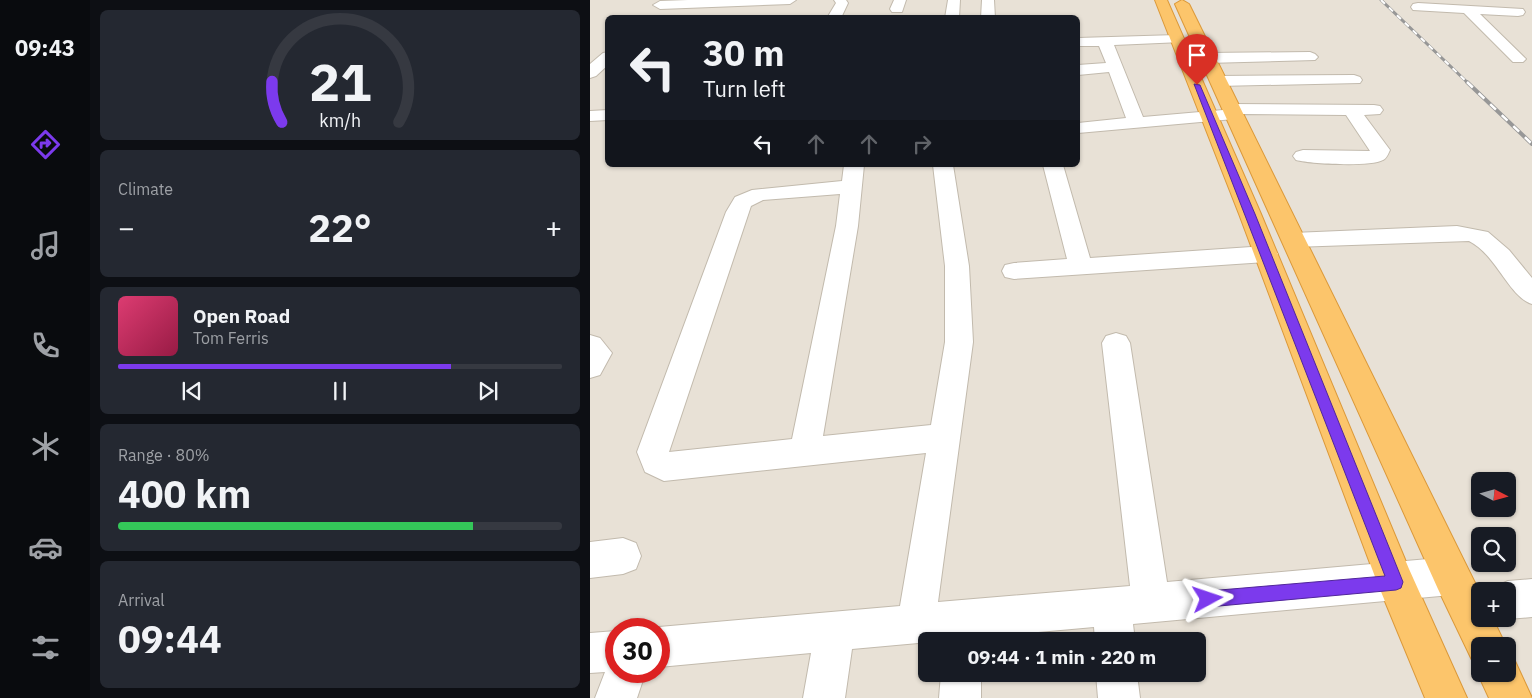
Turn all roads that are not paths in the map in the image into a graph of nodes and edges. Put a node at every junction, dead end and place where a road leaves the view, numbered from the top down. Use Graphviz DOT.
graph roads {
  1 [pos="790,0"];
  2 [pos="840,0"];
  3 [pos="954,0"];
  4 [pos="988,0"];
  5 [pos="1161,0"];
  6 [pos="1180,0"];
  7 [pos="1508,0"];
  8 [pos="659,5"];
  9 [pos="1418,6"];
  10 [pos="1467,9"];
  11 [pos="782,12"];
  12 [pos="1525,14"];
  13 [pos="836,15"];
  14 [pos="952,15"];
  15 [pos="988,15"];
  16 [pos="1177,38"];
  17 [pos="1106,41"];
  18 [pos="1080,42"];
  19 [pos="1310,57"];
  20 [pos="1495,58"];
  21 [pos="605,59"];
  22 [pos="1525,60"];
  23 [pos="1116,67"];
  24 [pos="1213,69"];
  25 [pos="1080,70"];
  26 [pos="590,73"];
  27 [pos="605,80"];
  28 [pos="1354,80"];
  29 [pos="590,81"];
  30 [pos="1351,110"];
  31 [pos="1374,110"];
  32 [pos="1225,113"];
  33 [pos="605,115"];
  34 [pos="590,116"];
  35 [pos="1137,123"];
  36 [pos="1080,128"];
  37 [pos="1303,156"];
  38 [pos="944,167"];
  39 [pos="1054,167"];
  40 [pos="853,176"];
  41 [pos="1293,240"];
  42 [pos="1266,254"];
  43 [pos="1081,267"];
  44 [pos="1014,272"];
  45 [pos="1532,295"];
  46 [pos="1116,343"];
  47 [pos="590,345"];
  48 [pos="590,367"];
  49 [pos="946,437"];
  50 [pos="806,451"];
  51 [pos="1396,582"];
  52 [pos="1465,594"];
  53 [pos="1532,598"];
  54 [pos="1516,599"];
  55 [pos="1152,604"];
  56 [pos="1114,624"];
  57 [pos="916,625"];
  58 [pos="964,631"];
  59 [pos="835,632"];
  60 [pos="1482,637"];
  61 [pos="670,646"];
  62 [pos="605,652"];
  63 [pos="590,654"];
  64 [pos="961,682"];
  65 [pos="1118,682"];
  66 [pos="1503,682"];
  67 [pos="622,683"];
  68 [pos="616,698"];
  69 [pos="824,698"];
  70 [pos="960,698"];
  71 [pos="1119,698"];
  72 [pos="1446,698"];
  73 [pos="1511,698"];
  1 -- 8 [label="street"];
  1 -- 11 [label="street"];
  2 -- 13 [label="street"];
  3 -- 14 [label="street"];
  4 -- 15 [label="street"];
  5 -- 16 [label="highway"];
  6 -- 24 [label="highway"];
  7 -- 12 [label="street"];
  9 -- 10 [label="street"];
  10 -- 12 [label="street"];
  10 -- 22 [label="street"];
  16 -- 17 [label="street"];
  16 -- 32 [label="highway"];
  17 -- 18 [label="street"];
  17 -- 23 [label="street"];
  19 -- 24 [label="street"];
  20 -- 22 [label="street"];
  21 -- 26 [label="street"];
  23 -- 25 [label="street"];
  23 -- 35 [label="street"];
  24 -- 28 [label="street"];
  24 -- 32 [label="highway"];
  27 -- 29 [label="street"];
  30 -- 31 [label="street"];
  30 -- 32 [label="street"];
  30 -- 37 [label="street"];
  32 -- 35 [label="street"];
  32 -- 41 [label="highway"];
  32 -- 42 [label="highway"];
  33 -- 34 [label="street"];
  35 -- 36 [label="street"];
  38 -- 49 [label="street"];
  39 -- 43 [label="street"];
  40 -- 50 [label="street"];
  40 -- 50 [label="street"];
  41 -- 45 [label="street"];
  41 -- 52 [label="highway"];
  42 -- 43 [label="street"];
  42 -- 51 [label="highway"];
  43 -- 44 [label="street"];
  46 -- 55 [label="street"];
  47 -- 48 [label="street"];
  49 -- 50 [label="street"];
  49 -- 57 [label="street"];
  51 -- 52 [label="street"];
  51 -- 55 [label="street"];
  51 -- 72 [label="highway"];
  52 -- 60 [label="highway"];
  53 -- 54 [label="street"];
  55 -- 56 [label="street"];
  56 -- 58 [label="street"];
  57 -- 58 [label="street"];
  57 -- 59 [label="street"];
  59 -- 61 [label="street"];
  59 -- 69 [label="street"];
  62 -- 63 [label="street"];
  64 -- 70 [label="street"];
  65 -- 71 [label="street"];
  66 -- 73 [label="highway"];
  67 -- 68 [label="street"];
}
